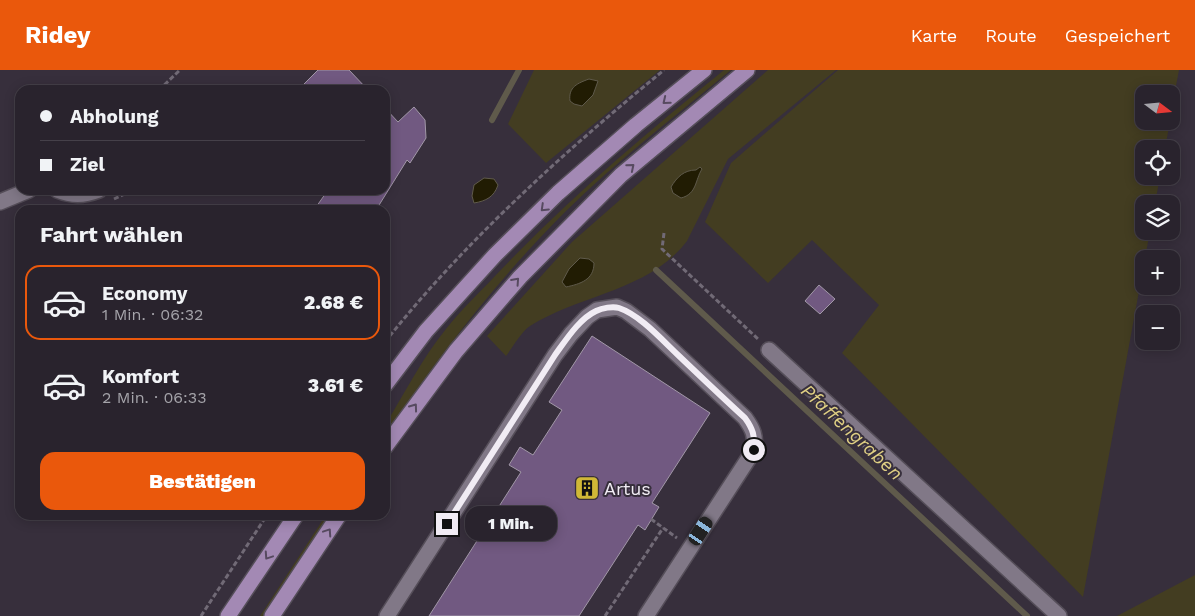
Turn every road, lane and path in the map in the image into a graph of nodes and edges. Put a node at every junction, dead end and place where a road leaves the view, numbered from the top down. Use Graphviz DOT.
graph roads {
  1 [pos="180,70"];
  2 [pos="664,70"];
  3 [pos="704,70"];
  4 [pos="747,70"];
  5 [pos="164,85"];
  6 [pos="17,195"];
  7 [pos="0,202"];
  8 [pos="664,233"];
  9 [pos="390,336"];
  10 [pos="769,350"];
  11 [pos="390,378"];
  12 [pos="390,439"];
  13 [pos="651,519"];
  14 [pos="264,520"];
  15 [pos="293,520"];
  16 [pos="337,520"];
  17 [pos="662,528"];
  18 [pos="690,548"];
  19 [pos="201,616"];
  20 [pos="228,616"];
  21 [pos="272,616"];
  22 [pos="387,616"];
  23 [pos="605,616"];
  24 [pos="646,616"];
  25 [pos="1059,616"];
  1 -- 5 [label="path"];
  2 -- 9 [label="path"];
  3 -- 11 [label="main road, one-way"];
  12 -- 4 [label="main road, one-way"];
  6 -- 7 [label="street"];
  8 -- 10 [label="path"];
  10 -- 25 [label="street"];
  13 -- 17 [label="path"];
  14 -- 19 [label="path"];
  15 -- 20 [label="main road, one-way"];
  21 -- 16 [label="main road, one-way"];
  17 -- 18 [label="path"];
  17 -- 23 [label="path"];
  18 -- 22 [label="street"];
  18 -- 24 [label="street"];
}
